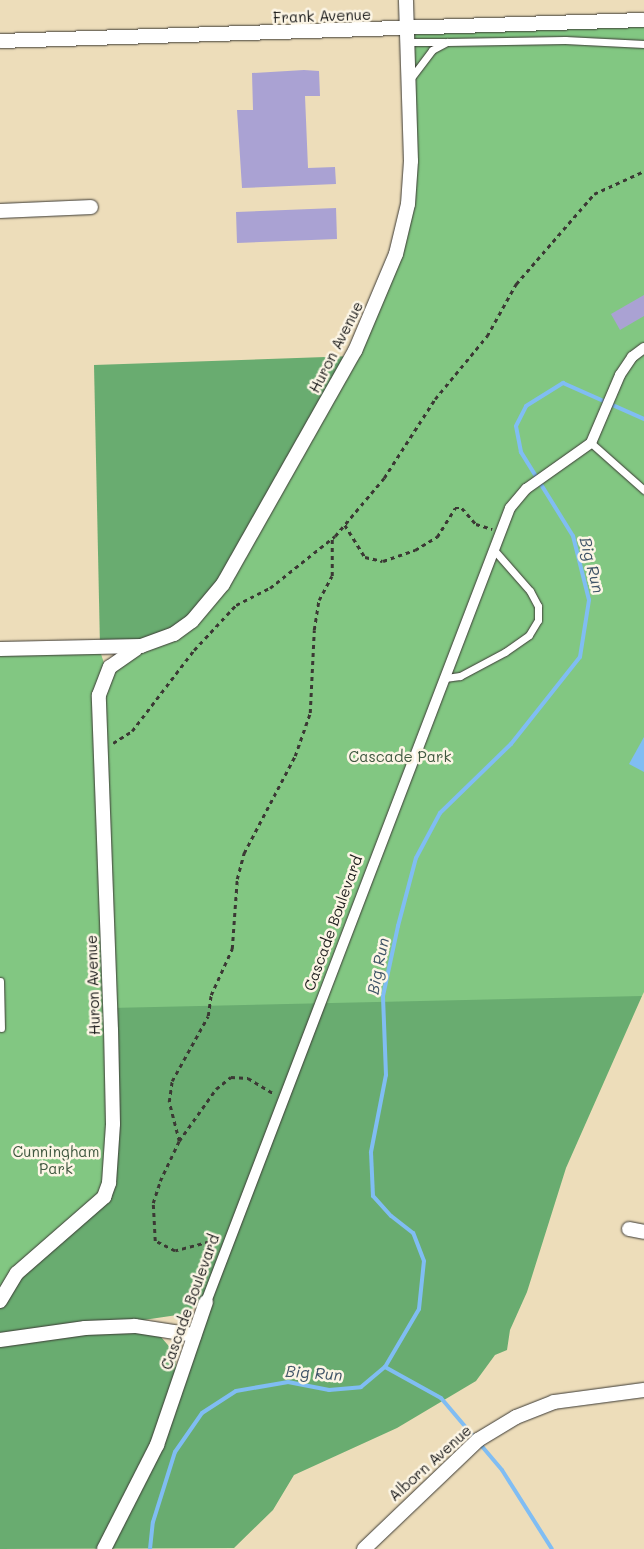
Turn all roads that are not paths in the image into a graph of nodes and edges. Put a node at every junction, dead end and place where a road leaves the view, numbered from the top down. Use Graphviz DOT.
graph roads {
  1 [pos="406,0"];
  2 [pos="644,20"];
  3 [pos="407,36"];
  4 [pos="0,41"];
  5 [pos="447,42"];
  6 [pos="644,44"];
  7 [pos="409,81"];
  8 [pos="91,207"];
  9 [pos="0,210"];
  10 [pos="644,348"];
  11 [pos="591,443"];
  12 [pos="644,490"];
  13 [pos="494,550"];
  14 [pos="144,645"];
  15 [pos="0,649"];
  16 [pos="96,649"];
  17 [pos="103,678"];
  18 [pos="445,678"];
  19 [pos="0,980"];
  20 [pos="1,1028"];
  21 [pos="629,1229"];
  22 [pos="644,1232"];
  23 [pos="0,1301"];
  24 [pos="206,1302"];
  25 [pos="194,1334"];
  26 [pos="0,1340"];
  27 [pos="644,1390"];
  28 [pos="104,1549"];
  29 [pos="364,1549"];
  1 -- 3 [label="street, Huron Avenue"];
  2 -- 3 [label="street, Frank Avenue"];
  3 -- 4 [label="street, Frank Avenue"];
  3 -- 5 [label="lane"];
  3 -- 7 [label="street, Huron Avenue"];
  5 -- 6 [label="lane"];
  5 -- 7 [label="lane"];
  7 -- 14 [label="street, Huron Avenue"];
  8 -- 9 [label="street"];
  10 -- 11 [label="street, Cascade Boulevard"];
  11 -- 12 [label="lane"];
  11 -- 13 [label="street, Cascade Boulevard"];
  13 -- 18 [label="street, Cascade Boulevard"];
  13 -- 18 [label="lane"];
  14 -- 16 [label="street, Huron Avenue"];
  14 -- 17 [label="street, Huron Avenue"];
  15 -- 16 [label="street, Huron Avenue"];
  16 -- 17 [label="street"];
  17 -- 23 [label="street, Huron Avenue"];
  18 -- 24 [label="street, Cascade Boulevard"];
  19 -- 20 [label="lane"];
  21 -- 22 [label="street"];
  24 -- 25 [label="street, Cascade Boulevard"];
  25 -- 26 [label="street"];
  25 -- 28 [label="street, Cascade Boulevard"];
  27 -- 29 [label="street, Alborn Avenue"];
}
